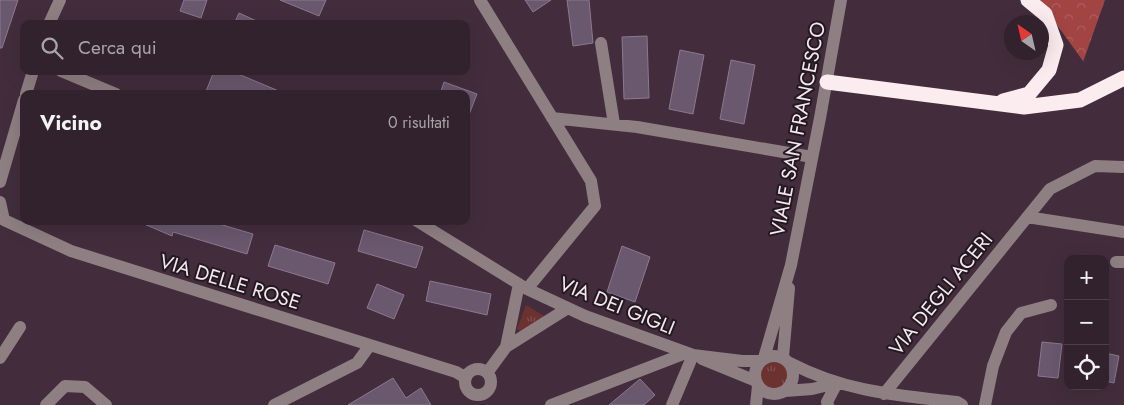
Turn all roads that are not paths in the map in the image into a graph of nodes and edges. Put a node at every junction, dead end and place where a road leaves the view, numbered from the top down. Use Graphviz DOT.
graph roads {
  1 [pos="60,0"];
  2 [pos="480,0"];
  3 [pos="841,0"];
  4 [pos="1028,0"];
  5 [pos="51,20"];
  6 [pos="601,43"];
  7 [pos="33,75"];
  8 [pos="71,75"];
  9 [pos="1124,78"];
  10 [pos="827,82"];
  11 [pos="27,90"];
  12 [pos="106,90"];
  13 [pos="997,103"];
  14 [pos="20,114"];
  15 [pos="552,118"];
  16 [pos="614,124"];
  17 [pos="812,157"];
  18 [pos="1124,167"];
  19 [pos="0,182"];
  20 [pos="0,202"];
  21 [pos="1027,218"];
  22 [pos="424,225"];
  23 [pos="1124,232"];
  24 [pos="791,265"];
  25 [pos="523,286"];
  26 [pos="1051,305"];
  27 [pos="568,308"];
  28 [pos="769,326"];
  29 [pos="20,327"];
  30 [pos="788,330"];
  31 [pos="370,345"];
  32 [pos="506,347"];
  33 [pos="690,354"];
  34 [pos="0,358"];
  35 [pos="762,360"];
  36 [pos="787,360"];
  37 [pos="487,373"];
  38 [pos="466,378"];
  39 [pos="757,383"];
  40 [pos="837,384"];
  41 [pos="782,392"];
  42 [pos="880,398"];
  43 [pos="480,400"];
  44 [pos="46,405"];
  45 [pos="106,405"];
  46 [pos="274,405"];
  47 [pos="551,405"];
  48 [pos="672,405"];
  49 [pos="756,405"];
  50 [pos="773,405"];
  51 [pos="828,405"];
  52 [pos="962,405"];
  53 [pos="985,405"];
  1 -- 5 [label="street"];
  2 -- 15 [label="street"];
  3 -- 10 [label="street, VIALE SAN FRANCESCO"];
  4 -- 13 [label="highway"];
  6 -- 16 [label="street"];
  7 -- 11 [label="street"];
  8 -- 12 [label="street"];
  9 -- 13 [label="highway"];
  10 -- 13 [label="highway"];
  10 -- 17 [label="street, VIALE SAN FRANCESCO"];
  14 -- 19 [label="street"];
  15 -- 16 [label="street"];
  15 -- 25 [label="street"];
  16 -- 17 [label="street"];
  17 -- 24 [label="street, VIALE SAN FRANCESCO"];
  18 -- 21 [label="street, VIA DEGLI ACERI"];
  20 -- 31 [label="street, VIA DELLE ROSE"];
  21 -- 23 [label="street"];
  21 -- 42 [label="street, VIA DEGLI ACERI"];
  22 -- 25 [label="street"];
  24 -- 28 [label="street, VIALE SAN FRANCESCO"];
  24 -- 30 [label="street, VIALE SAN FRANCESCO"];
  25 -- 27 [label="street, VIA DEI GIGLI"];
  25 -- 32 [label="street"];
  26 -- 53 [label="street"];
  27 -- 32 [label="street"];
  27 -- 33 [label="street, VIA DEI GIGLI"];
  28 -- 30 [label="street"];
  28 -- 35 [label="street, VIALE SAN FRANCESCO"];
  29 -- 34 [label="street"];
  30 -- 36 [label="street, VIALE SAN FRANCESCO"];
  31 -- 38 [label="street, VIA DELLE ROSE"];
  31 -- 46 [label="street"];
  32 -- 37 [label="street"];
  33 -- 35 [label="street, VIA DEI GIGLI"];
  33 -- 39 [label="street, VIA DEI GIGLI"];
  33 -- 47 [label="street"];
  33 -- 48 [label="street"];
  35 -- 36 [label="street"];
  35 -- 39 [label="street"];
  36 -- 40 [label="street"];
  36 -- 41 [label="street"];
  37 -- 38 [label="street"];
  37 -- 43 [label="street"];
  38 -- 43 [label="street"];
  39 -- 41 [label="street"];
  39 -- 49 [label="street"];
  40 -- 41 [label="street"];
  40 -- 42 [label="street"];
  40 -- 51 [label="street"];
  41 -- 50 [label="street"];
  42 -- 52 [label="street"];
  44 -- 45 [label="street"];
}
